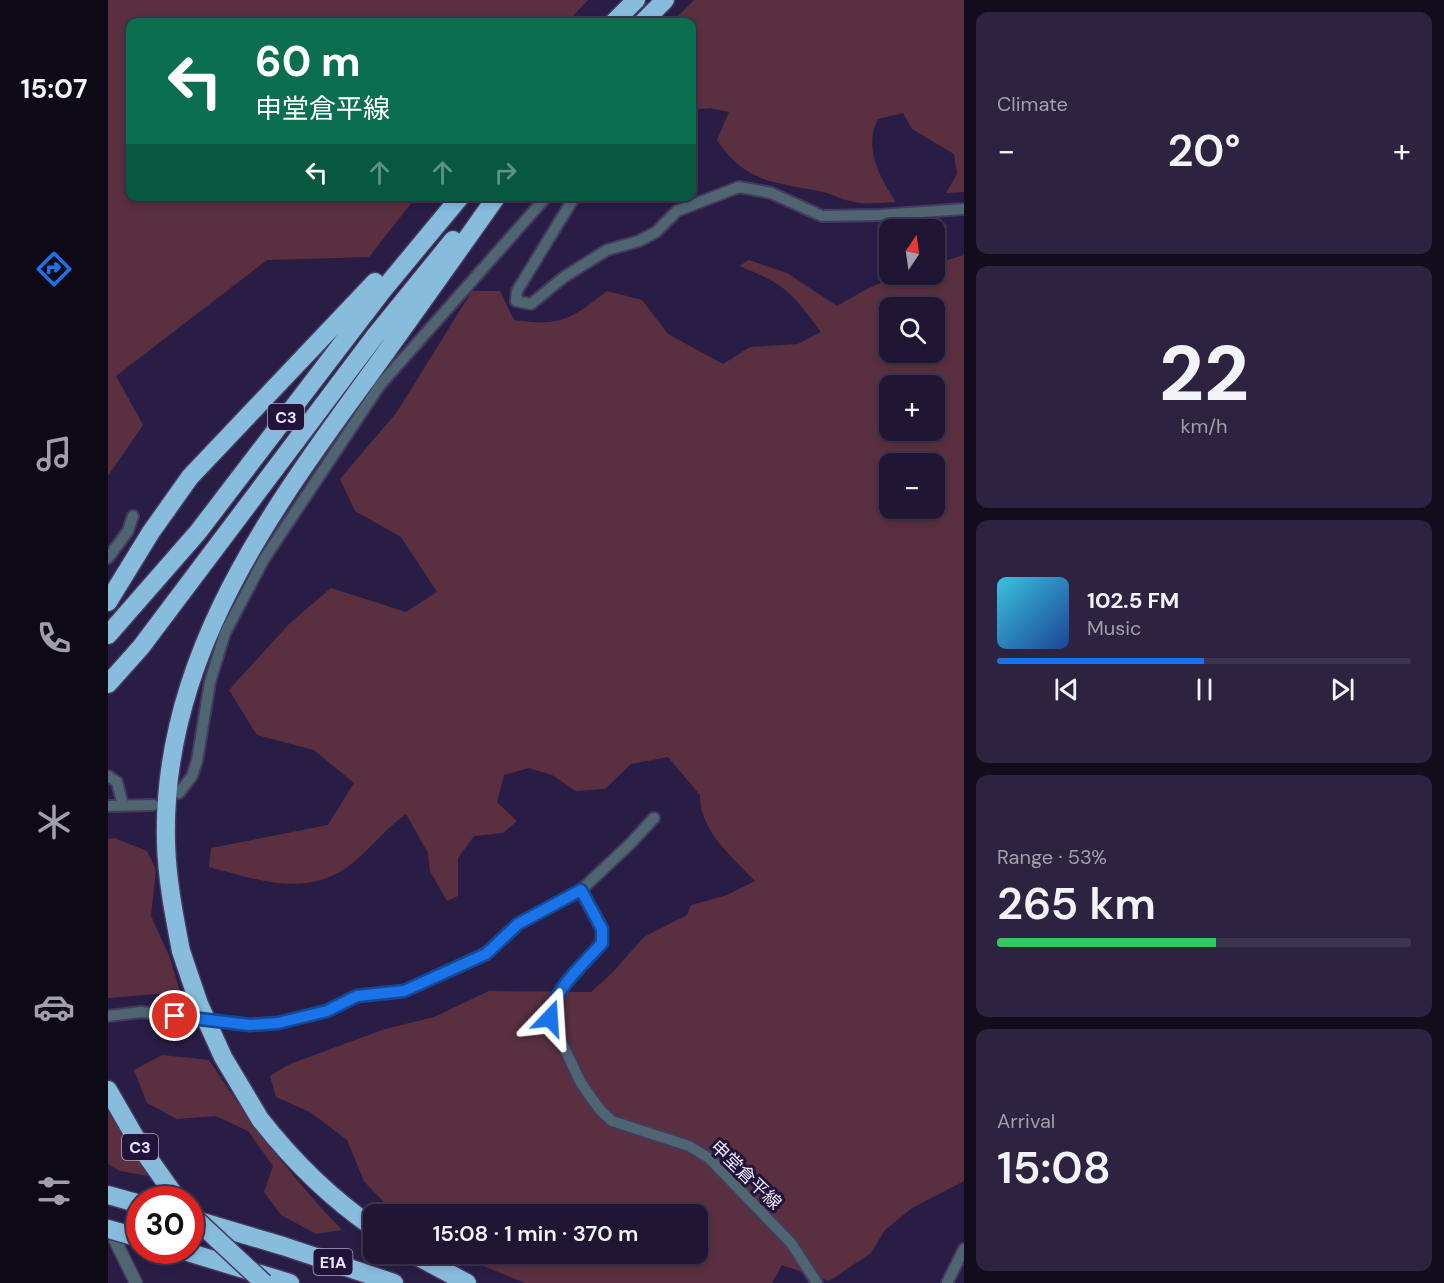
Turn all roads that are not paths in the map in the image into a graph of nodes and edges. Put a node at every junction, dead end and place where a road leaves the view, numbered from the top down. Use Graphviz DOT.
graph roads {
  1 [pos="636,0"];
  2 [pos="665,0"];
  3 [pos="618,18"];
  4 [pos="647,18"];
  5 [pos="450,201"];
  6 [pos="457,201"];
  7 [pos="484,201"];
  8 [pos="493,201"];
  9 [pos="544,201"];
  10 [pos="572,201"];
  11 [pos="964,208"];
  12 [pos="133,516"];
  13 [pos="108,558"];
  14 [pos="108,602"];
  15 [pos="108,635"];
  16 [pos="108,684"];
  17 [pos="108,776"];
  18 [pos="179,793"];
  19 [pos="123,805"];
  20 [pos="153,805"];
  21 [pos="108,806"];
  22 [pos="654,818"];
  23 [pos="581,890"];
  24 [pos="108,1016"];
  25 [pos="108,1090"];
  26 [pos="168,1186"];
  27 [pos="108,1195"];
  28 [pos="126,1200"];
  29 [pos="204,1221"];
  30 [pos="363,1221"];
  31 [pos="108,1227"];
  32 [pos="204,1228"];
  33 [pos="126,1233"];
  34 [pos="964,1250"];
  35 [pos="204,1258"];
  36 [pos="432,1264"];
  37 [pos="389,1281"];
  38 [pos="276,1282"];
  39 [pos="136,1283"];
  40 [pos="467,1283"];
  41 [pos="817,1283"];
  42 [pos="947,1283"];
  1 -- 3 [label="highway"];
  2 -- 4 [label="highway"];
  5 -- 14 [label="highway, C3"];
  6 -- 15 [label="highway, C3"];
  7 -- 16 [label="highway"];
  8 -- 30 [label="highway, bridge"];
  9 -- 18 [label="street"];
  10 -- 11 [label="street"];
  12 -- 13 [label="street"];
  17 -- 19 [label="street"];
  19 -- 20 [label="street"];
  19 -- 21 [label="street"];
  22 -- 23 [label="street"];
  23 -- 24 [label="street"];
  23 -- 41 [label="street, 申堂倉平線"];
  25 -- 26 [label="highway, C3"];
  27 -- 28 [label="highway"];
  29 -- 37 [label="highway, E1A, bridge"];
  31 -- 33 [label="highway, bridge"];
  31 -- 39 [label="street"];
  32 -- 38 [label="highway, bridge"];
  34 -- 42 [label="street"];
  35 -- 38 [label="highway, bridge"];
  36 -- 40 [label="highway"];
}
